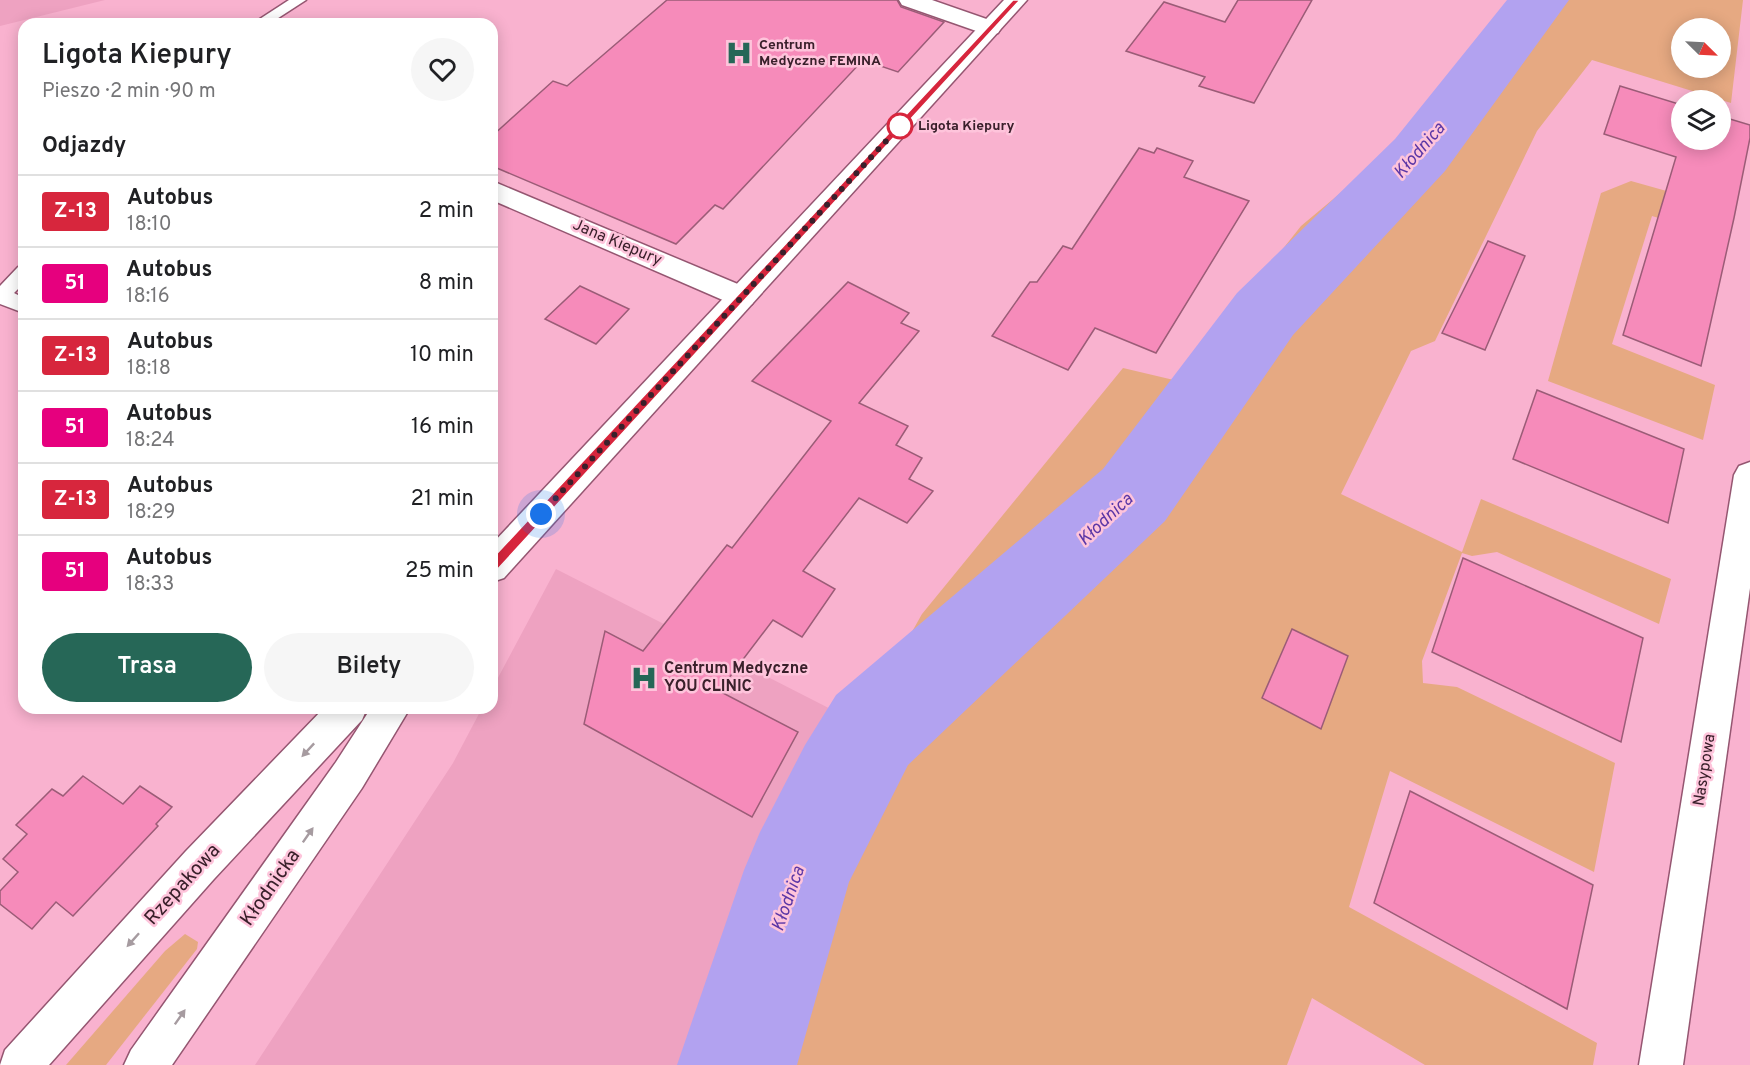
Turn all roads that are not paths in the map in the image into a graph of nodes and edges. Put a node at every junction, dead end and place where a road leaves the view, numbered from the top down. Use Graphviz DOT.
graph roads {
  1 [pos="299,0"];
  2 [pos="909,0"];
  3 [pos="1016,0"];
  4 [pos="269,18"];
  5 [pos="990,28"];
  6 [pos="498,193"];
  7 [pos="18,278"];
  8 [pos="1,296"];
  9 [pos="742,297"];
  10 [pos="18,303"];
  11 [pos="1750,475"];
  12 [pos="498,561"];
  13 [pos="343,714"];
  14 [pos="388,714"];
  15 [pos="20,1065"];
  16 [pos="146,1065"];
  17 [pos="1661,1065"];
  1 -- 4 [label="lane"];
  2 -- 5 [label="street"];
  3 -- 5 [label="street"];
  5 -- 9 [label="street"];
  6 -- 9 [label="street, Jana Kiepury"];
  7 -- 8 [label="lane"];
  8 -- 10 [label="lane"];
  9 -- 12 [label="street"];
  11 -- 17 [label="street, Nasypowa"];
  13 -- 15 [label="street, Rzepakowa, one-way"];
  16 -- 14 [label="street, Kłodnicka, one-way"];
}
